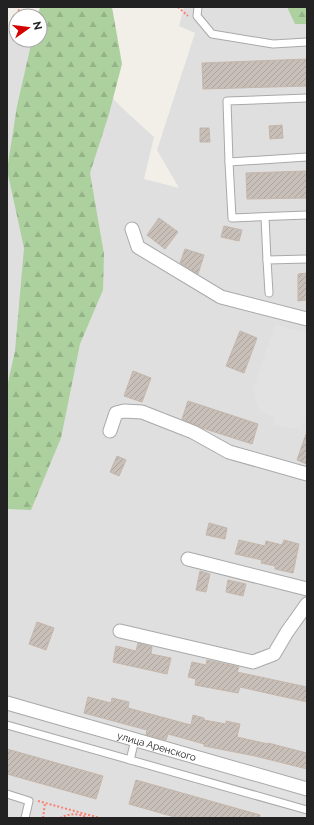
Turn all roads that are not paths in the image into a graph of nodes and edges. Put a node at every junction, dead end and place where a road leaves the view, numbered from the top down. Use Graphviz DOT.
graph roads {
  1 [pos="198,7"];
  2 [pos="307,42"];
  3 [pos="307,98"];
  4 [pos="307,157"];
  5 [pos="229,162"];
  6 [pos="307,215"];
  7 [pos="265,217"];
  8 [pos="132,229"];
  9 [pos="307,259"];
  10 [pos="267,260"];
  11 [pos="269,293"];
  12 [pos="307,319"];
  13 [pos="110,431"];
  14 [pos="307,474"];
  15 [pos="188,559"];
  16 [pos="307,589"];
  17 [pos="307,604"];
  18 [pos="120,631"];
  19 [pos="7,703"];
  20 [pos="7,725"];
  21 [pos="135,740"];
  22 [pos="130,760"];
  23 [pos="307,789"];
  24 [pos="7,794"];
  25 [pos="307,810"];
  26 [pos="25,818"];
  1 -- 2 [label="lane"];
  3 -- 5 [label="lane"];
  4 -- 5 [label="lane"];
  5 -- 7 [label="lane"];
  6 -- 7 [label="lane"];
  7 -- 10 [label="lane"];
  8 -- 12 [label="street"];
  9 -- 10 [label="lane"];
  10 -- 11 [label="lane"];
  13 -- 14 [label="street"];
  15 -- 16 [label="street"];
  17 -- 18 [label="street"];
  19 -- 21 [label="street, улица Аренского"];
  20 -- 22 [label="lane"];
  21 -- 22 [label="lane"];
  21 -- 23 [label="street, улица Аренского"];
  22 -- 25 [label="lane"];
  24 -- 26 [label="lane"];
}
